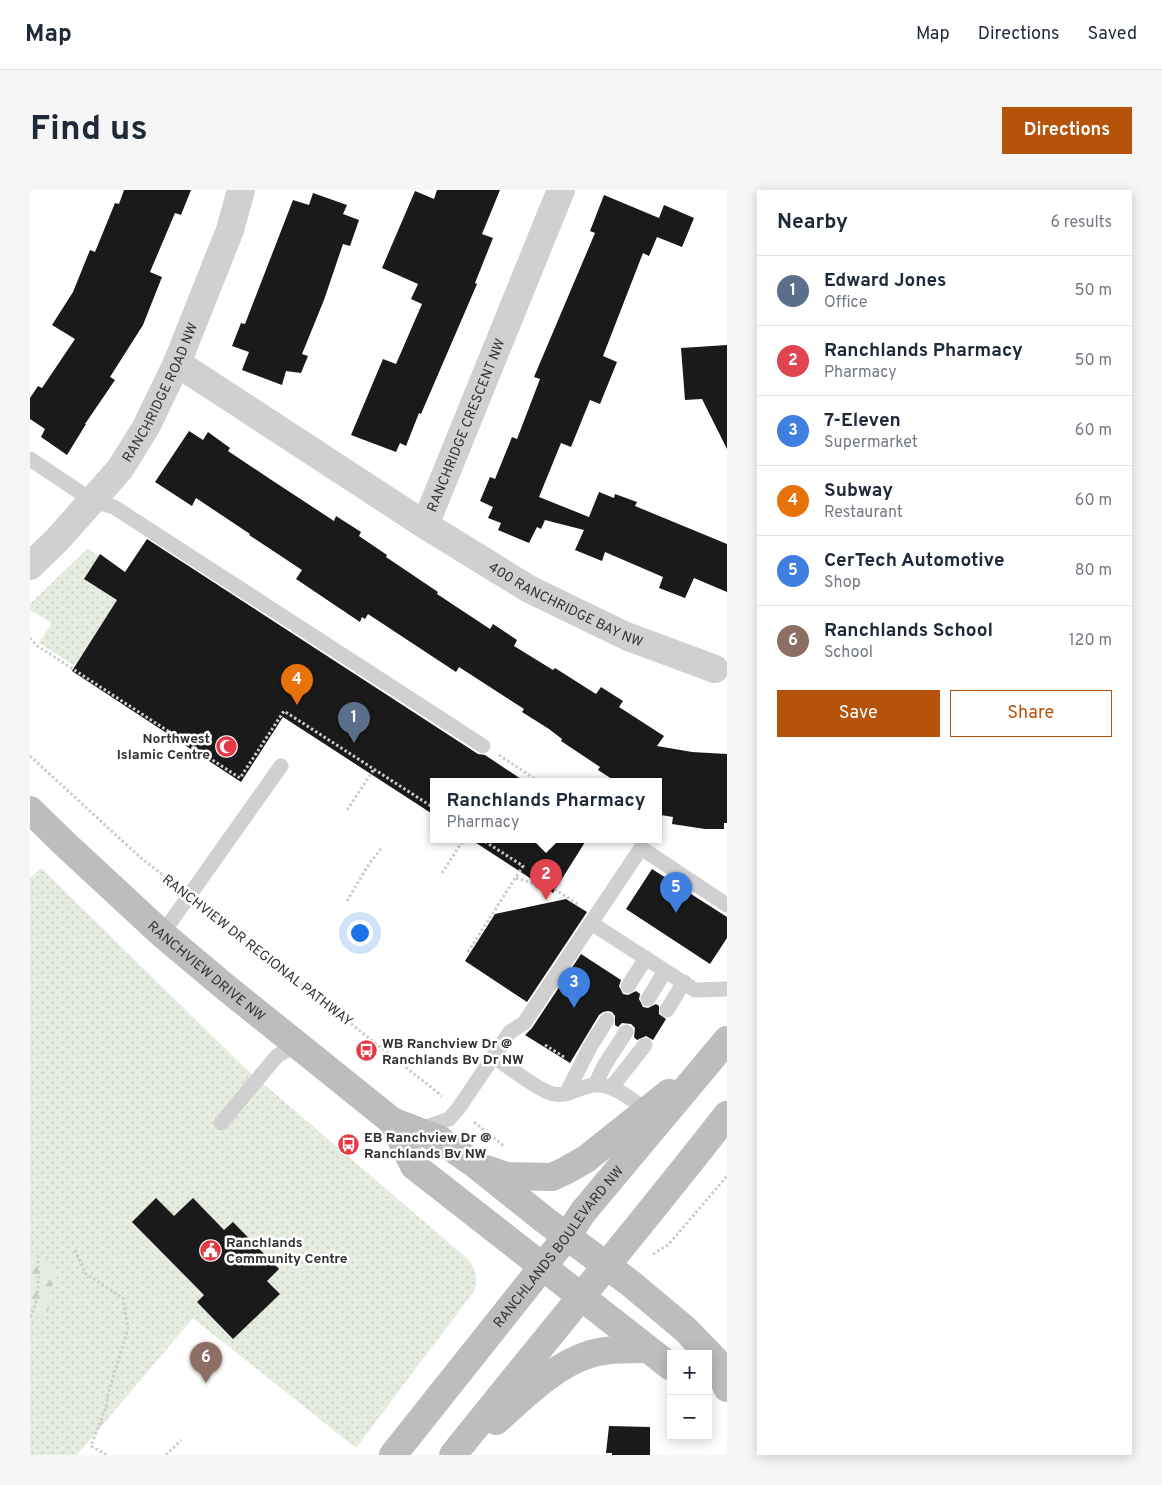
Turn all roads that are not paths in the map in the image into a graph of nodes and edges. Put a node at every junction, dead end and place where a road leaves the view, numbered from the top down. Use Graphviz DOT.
graph roads {
  1 [pos="241,190"];
  2 [pos="562,190"];
  3 [pos="177,363"];
  4 [pos="30,459"];
  5 [pos="93,501"];
  6 [pos="425,525"];
  7 [pos="30,566"];
  8 [pos="714,669"];
  9 [pos="483,746"];
  10 [pos="281,766"];
  11 [pos="30,810"];
  12 [pos="727,904"];
  13 [pos="593,920"];
  14 [pos="162,934"];
  15 [pos="646,958"];
  16 [pos="665,971"];
  17 [pos="684,982"];
  18 [pos="628,986"];
  19 [pos="727,989"];
  20 [pos="648,999"];
  21 [pos="667,1010"];
  22 [pos="607,1020"];
  23 [pos="626,1032"];
  24 [pos="726,1042"];
  25 [pos="646,1045"];
  26 [pos="300,1047"];
  27 [pos="495,1057"];
  28 [pos="595,1085"];
  29 [pos="612,1088"];
  30 [pos="566,1094"];
  31 [pos="646,1110"];
  32 [pos="727,1116"];
  33 [pos="392,1121"];
  34 [pos="221,1123"];
  35 [pos="417,1130"];
  36 [pos="476,1165"];
  37 [pos="567,1236"];
  38 [pos="608,1265"];
  39 [pos="542,1267"];
  40 [pos="580,1296"];
  41 [pos="647,1349"];
  42 [pos="667,1364"];
  43 [pos="727,1388"];
  44 [pos="712,1391"];
  45 [pos="727,1397"];
  46 [pos="393,1455"];
  47 [pos="454,1455"];
  1 -- 3 [label="street, RANCHRIDGE ROAD NW"];
  2 -- 6 [label="street, RANCHRIDGE CRESCENT NW"];
  3 -- 5 [label="street, RANCHRIDGE ROAD NW"];
  3 -- 6 [label="street, RANCHRIDGE CRESCENT NW"];
  4 -- 5 [label="lane"];
  5 -- 7 [label="street, RANCHRIDGE ROAD NW"];
  5 -- 9 [label="lane"];
  6 -- 8 [label="street, 400 RANCHRIDGE BAY NW"];
  10 -- 14 [label="lane"];
  11 -- 14 [label="street, RANCHVIEW DRIVE NW"];
  12 -- 13 [label="lane"];
  13 -- 15 [label="lane"];
  13 -- 27 [label="lane"];
  14 -- 26 [label="street, RANCHVIEW DRIVE NW"];
  15 -- 16 [label="lane"];
  15 -- 18 [label="lane"];
  16 -- 17 [label="lane"];
  16 -- 20 [label="lane"];
  17 -- 19 [label="lane"];
  17 -- 21 [label="lane"];
  22 -- 30 [label="lane"];
  23 -- 28 [label="lane"];
  24 -- 31 [label="street"];
  24 -- 37 [label="street, RANCHLANDS BOULEVARD NW"];
  25 -- 29 [label="lane"];
  26 -- 33 [label="street, RANCHVIEW DRIVE NW"];
  26 -- 34 [label="lane"];
  27 -- 30 [label="lane"];
  27 -- 35 [label="lane"];
  28 -- 29 [label="lane"];
  28 -- 30 [label="lane"];
  29 -- 31 [label="lane"];
  31 -- 36 [label="street"];
  32 -- 38 [label="street"];
  33 -- 35 [label="street, RANCHVIEW DRIVE NW"];
  33 -- 39 [label="street, RANCHVIEW DRIVE NW"];
  35 -- 36 [label="street, RANCHVIEW DRIVE NW"];
  36 -- 37 [label="street, RANCHVIEW DRIVE NW"];
  37 -- 38 [label="street, RANCHVIEW DRIVE NW"];
  37 -- 39 [label="street, RANCHLANDS BOULEVARD NW"];
  38 -- 40 [label="street"];
  38 -- 43 [label="street, RANCHVIEW DRIVE NW"];
  39 -- 40 [label="street, RANCHVIEW DRIVE NW"];
  39 -- 46 [label="street, RANCHLANDS BOULEVARD NW"];
  40 -- 41 [label="street, RANCHVIEW DRIVE NW"];
  40 -- 47 [label="street"];
  41 -- 42 [label="street, RANCHVIEW DRIVE NW"];
  41 -- 47 [label="street"];
  44 -- 45 [label="street"];
}
